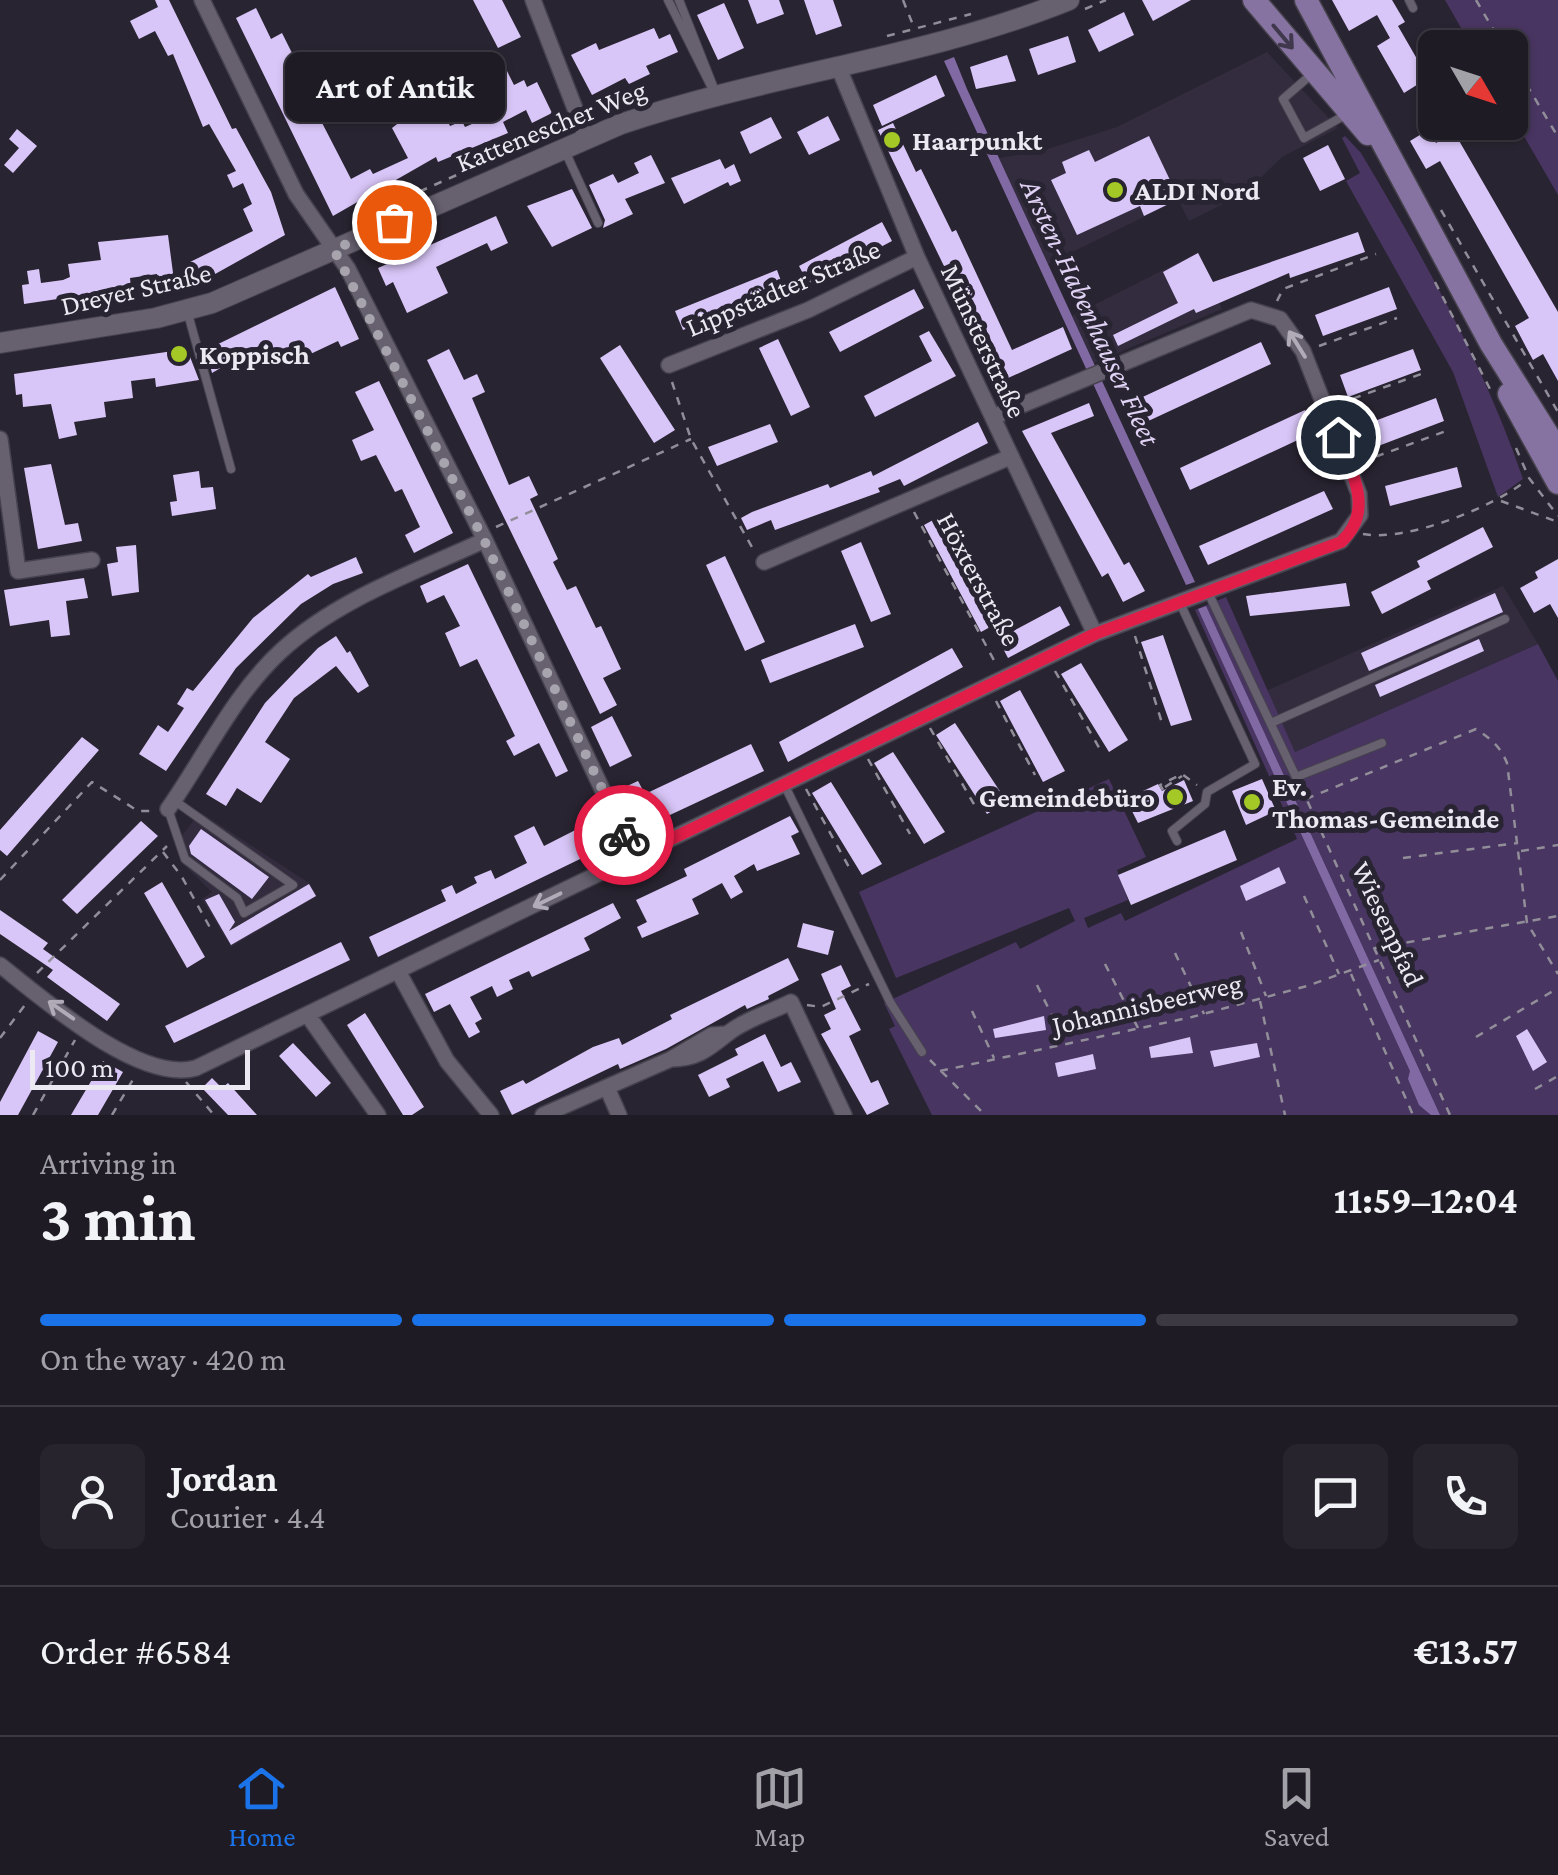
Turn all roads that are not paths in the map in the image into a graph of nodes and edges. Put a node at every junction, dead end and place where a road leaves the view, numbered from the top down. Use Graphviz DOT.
graph roads {
  1 [pos="202,0"];
  2 [pos="533,0"];
  3 [pos="668,0"];
  4 [pos="679,0"];
  5 [pos="1254,0"];
  6 [pos="1306,0"];
  7 [pos="1071,7"];
  8 [pos="838,66"];
  9 [pos="1313,73"];
  10 [pos="716,96"];
  11 [pos="1350,112"];
  12 [pos="586,138"];
  13 [pos="564,147"];
  14 [pos="1396,166"];
  15 [pos="598,223"];
  16 [pos="334,250"];
  17 [pos="917,257"];
  18 [pos="188,310"];
  19 [pos="0,343"];
  20 [pos="1491,344"];
  21 [pos="669,364"];
  22 [pos="993,416"];
  23 [pos="0,441"];
  24 [pos="1558,450"];
  25 [pos="1010,458"];
  26 [pos="230,468"];
  27 [pos="1558,482"];
  28 [pos="483,537"];
  29 [pos="7,538"];
  30 [pos="92,560"];
  31 [pos="764,562"];
  32 [pos="18,571"];
  33 [pos="0,573"];
  34 [pos="1207,590"];
  35 [pos="1179,601"];
  36 [pos="1505,619"];
  37 [pos="1095,634"];
  38 [pos="1270,722"];
  39 [pos="1382,743"];
  40 [pos="793,783"];
  41 [pos="171,805"];
  42 [pos="1177,842"];
  43 [pos="634,857"];
  44 [pos="0,964"];
  45 [pos="399,973"];
  46 [pos="310,1017"];
  47 [pos="922,1052"];
  48 [pos="608,1090"];
  49 [pos="378,1115"];
  50 [pos="490,1115"];
  51 [pos="543,1115"];
  52 [pos="619,1115"];
  53 [pos="844,1115"];
  1 -- 16 [label="street"];
  2 -- 12 [label="street"];
  3 -- 10 [label="lane"];
  4 -- 10 [label="lane"];
  5 -- 9 [label="main road, one-way"];
  6 -- 14 [label="main road"];
  7 -- 8 [label="street, Kattenescher Weg"];
  8 -- 10 [label="street, Kattenescher Weg"];
  8 -- 17 [label="street, Münsterstraße"];
  9 -- 11 [label="main road"];
  9 -- 11 [label="lane"];
  10 -- 12 [label="street, Kattenescher Weg"];
  11 -- 14 [label="main road"];
  12 -- 13 [label="street, Kattenescher Weg"];
  13 -- 15 [label="lane"];
  13 -- 16 [label="street, Kattenescher Weg"];
  14 -- 20 [label="main road"];
  16 -- 18 [label="street, Dreyer Straße"];
  16 -- 28 [label="street"];
  17 -- 21 [label="street, Lippstädter Straße"];
  17 -- 22 [label="street, Münsterstraße"];
  18 -- 19 [label="street, Dreyer Straße"];
  18 -- 26 [label="lane"];
  20 -- 24 [label="main road"];
  20 -- 27 [label="main road"];
  22 -- 25 [label="street, Münsterstraße"];
  34 -- 22 [label="street, one-way"];
  23 -- 29 [label="street"];
  25 -- 31 [label="street, Höxterstraße"];
  25 -- 37 [label="street, Münsterstraße"];
  28 -- 41 [label="street"];
  28 -- 43 [label="street"];
  29 -- 32 [label="street"];
  30 -- 32 [label="street"];
  32 -- 33 [label="street"];
  34 -- 35 [label="street"];
  34 -- 38 [label="lane"];
  35 -- 37 [label="street"];
  35 -- 42 [label="lane"];
  36 -- 38 [label="lane"];
  37 -- 40 [label="street"];
  38 -- 39 [label="lane"];
  40 -- 43 [label="street"];
  40 -- 47 [label="lane"];
  41 -- 41 [label="lane"];
  43 -- 45 [label="street, one-way"];
  46 -- 44 [label="street, one-way"];
  45 -- 46 [label="street"];
  45 -- 50 [label="street"];
  46 -- 49 [label="street"];
  48 -- 51 [label="street"];
  48 -- 52 [label="street"];
  48 -- 53 [label="street"];
}
